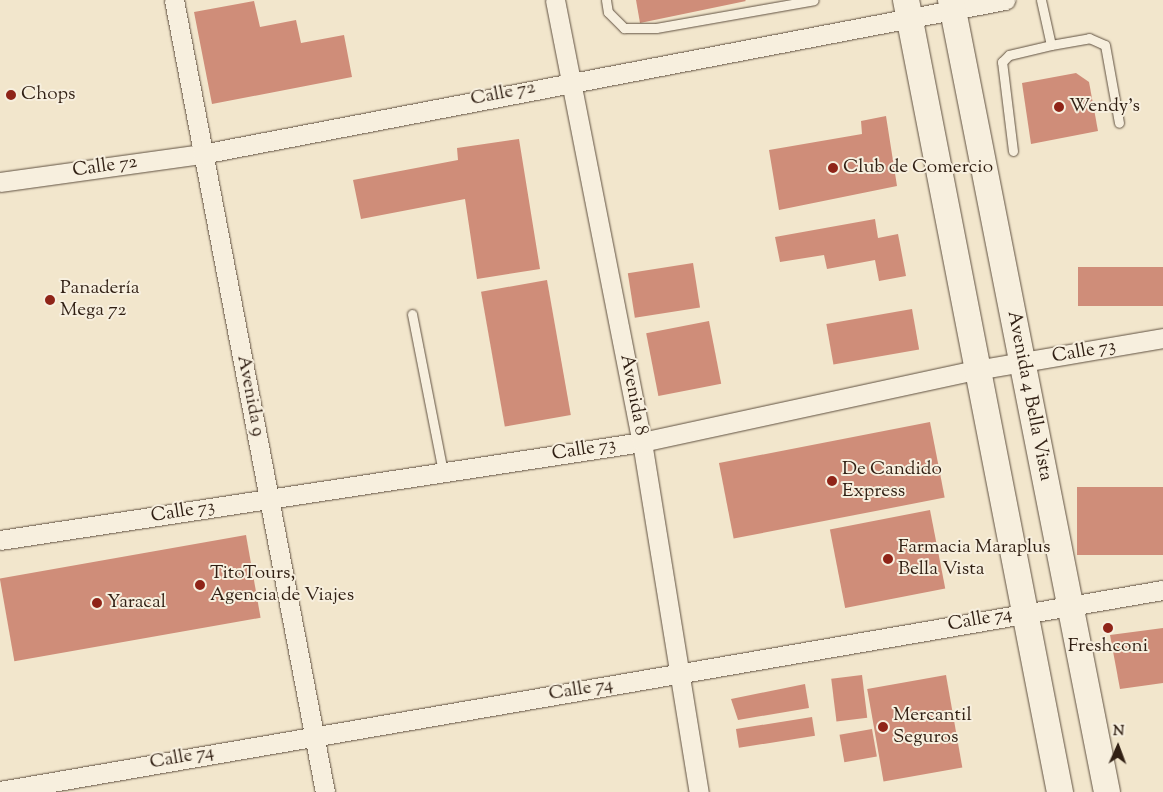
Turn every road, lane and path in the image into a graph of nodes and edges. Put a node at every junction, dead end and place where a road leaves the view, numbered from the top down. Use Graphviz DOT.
graph roads {
  1 [pos="174,0"];
  2 [pos="555,0"];
  3 [pos="606,0"];
  4 [pos="814,0"];
  5 [pos="1005,0"];
  6 [pos="1041,0"];
  7 [pos="952,5"];
  8 [pos="907,9"];
  9 [pos="1050,45"];
  10 [pos="570,80"];
  11 [pos="1119,122"];
  12 [pos="1012,151"];
  13 [pos="202,154"];
  14 [pos="0,182"];
  15 [pos="412,314"];
  16 [pos="1163,338"];
  17 [pos="1023,364"];
  18 [pos="976,370"];
  19 [pos="642,442"];
  20 [pos="443,472"];
  21 [pos="270,498"];
  22 [pos="0,540"];
  23 [pos="1163,590"];
  24 [pos="1071,606"];
  25 [pos="1024,613"];
  26 [pos="677,674"];
  27 [pos="314,734"];
  28 [pos="0,792"];
  29 [pos="325,792"];
  30 [pos="699,792"];
  31 [pos="1060,792"];
  32 [pos="1107,792"];
  1 -- 13 [label="street, Avenida 9"];
  2 -- 10 [label="street, Avenida 8"];
  3 -- 4 [label="lane"];
  5 -- 7 [label="street, Calle 72"];
  6 -- 9 [label="lane"];
  7 -- 8 [label="street, Calle 72"];
  7 -- 17 [label="street, Avenida 4 Bella Vista"];
  8 -- 10 [label="street, Calle 72"];
  8 -- 18 [label="street"];
  9 -- 11 [label="lane"];
  9 -- 12 [label="lane"];
  10 -- 13 [label="street, Calle 72"];
  10 -- 19 [label="street, Avenida 8"];
  13 -- 14 [label="street, Calle 72"];
  13 -- 21 [label="street, Avenida 9"];
  15 -- 20 [label="lane"];
  16 -- 17 [label="street, Calle 73"];
  17 -- 18 [label="street, Calle 73"];
  17 -- 24 [label="street, Avenida 4 Bella Vista"];
  18 -- 19 [label="street, Calle 73"];
  18 -- 25 [label="street"];
  19 -- 20 [label="street, Calle 73"];
  19 -- 26 [label="street, Avenida 8"];
  20 -- 21 [label="street, Calle 73"];
  21 -- 22 [label="street, Calle 73"];
  21 -- 27 [label="street, Avenida 9"];
  23 -- 24 [label="street, Calle 74"];
  24 -- 25 [label="street, Calle 74"];
  24 -- 32 [label="street, Avenida 4 Bella Vista"];
  25 -- 26 [label="street, Calle 74"];
  25 -- 31 [label="street"];
  26 -- 27 [label="street, Calle 74"];
  26 -- 30 [label="street, Avenida 8"];
  27 -- 28 [label="street, Calle 74"];
  27 -- 29 [label="street, Avenida 9"];
}
